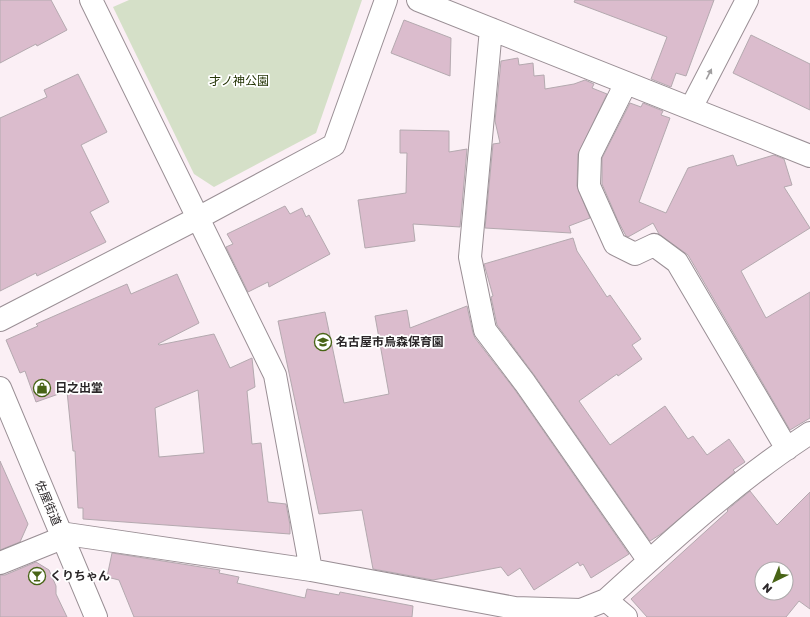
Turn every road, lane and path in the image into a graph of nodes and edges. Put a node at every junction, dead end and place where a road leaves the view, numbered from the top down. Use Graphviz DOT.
graph roads {
  1 [pos="386,0"];
  2 [pos="418,0"];
  3 [pos="747,0"];
  4 [pos="94,1"];
  5 [pos="491,29"];
  6 [pos="626,83"];
  7 [pos="691,108"];
  8 [pos="810,156"];
  9 [pos="198,218"];
  10 [pos="0,320"];
  11 [pos="0,388"];
  12 [pos="810,434"];
  13 [pos="787,449"];
  14 [pos="61,536"];
  15 [pos="649,561"];
  16 [pos="0,563"];
  17 [pos="312,570"];
  18 [pos="606,600"];
  19 [pos="96,617"];
  20 [pos="626,617"];
  1 -- 9 [label="street"];
  2 -- 5 [label="street"];
  7 -- 3 [label="street, one-way"];
  4 -- 9 [label="street"];
  5 -- 6 [label="street"];
  5 -- 15 [label="street"];
  6 -- 7 [label="street"];
  6 -- 13 [label="street"];
  7 -- 8 [label="street"];
  9 -- 10 [label="street"];
  9 -- 17 [label="street"];
  11 -- 14 [label="street, 佐屋街道"];
  12 -- 13 [label="street"];
  13 -- 15 [label="street"];
  14 -- 16 [label="street"];
  14 -- 17 [label="street"];
  14 -- 19 [label="street, 佐屋街道"];
  15 -- 18 [label="street"];
  17 -- 18 [label="street"];
  18 -- 20 [label="street"];
}
